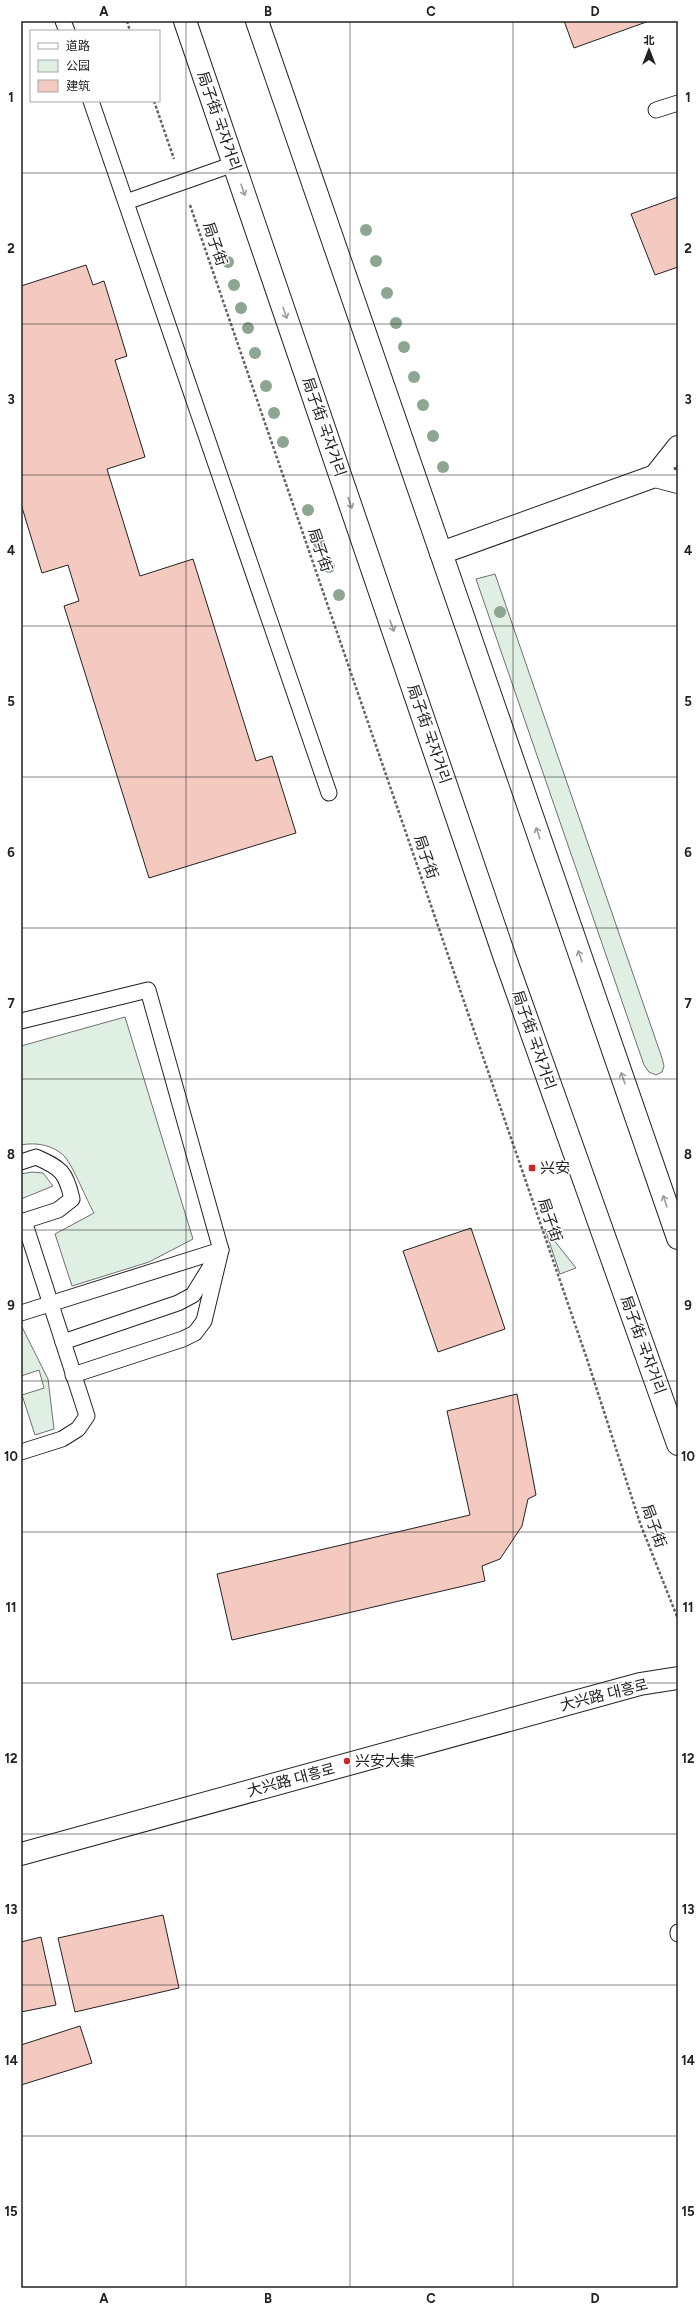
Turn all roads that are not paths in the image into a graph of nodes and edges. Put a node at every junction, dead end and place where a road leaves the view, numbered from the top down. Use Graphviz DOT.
graph roads {
  1 [pos="185,21"];
  2 [pos="257,21"];
  3 [pos="91,102"];
  4 [pos="678,103"];
  5 [pos="656,110"];
  6 [pos="234,164"];
  7 [pos="126,202"];
  8 [pos="678,447"];
  9 [pos="655,476"];
  10 [pos="678,482"];
  11 [pos="441,553"];
  12 [pos="329,793"];
  13 [pos="21,1021"];
  14 [pos="21,1162"];
  15 [pos="22,1222"];
  16 [pos="678,1238"];
  17 [pos="221,1250"];
  18 [pos="51,1304"];
  19 [pos="21,1313"];
  20 [pos="63,1342"];
  21 [pos="73,1375"];
  22 [pos="678,1444"];
  23 [pos="21,1452"];
  24 [pos="678,1678"];
  25 [pos="21,1854"];
  1 -- 6 [label="main road, 局子街 국자거리"];
  2 -- 11 [label="main road"];
  3 -- 7 [label="lane"];
  4 -- 5 [label="lane"];
  6 -- 7 [label="lane"];
  6 -- 22 [label="main road, 局子街 국자거리, one-way"];
  7 -- 12 [label="lane"];
  8 -- 9 [label="main road"];
  9 -- 10 [label="main road"];
  9 -- 11 [label="main road"];
  16 -- 11 [label="main road, one-way"];
  13 -- 17 [label="lane"];
  14 -- 15 [label="lane"];
  15 -- 18 [label="lane"];
  17 -- 18 [label="lane"];
  17 -- 20 [label="lane"];
  17 -- 21 [label="lane"];
  18 -- 19 [label="lane"];
  18 -- 20 [label="lane"];
  20 -- 21 [label="lane"];
  21 -- 23 [label="lane"];
  24 -- 25 [label="main road, 大兴路 대흥로"];
}
